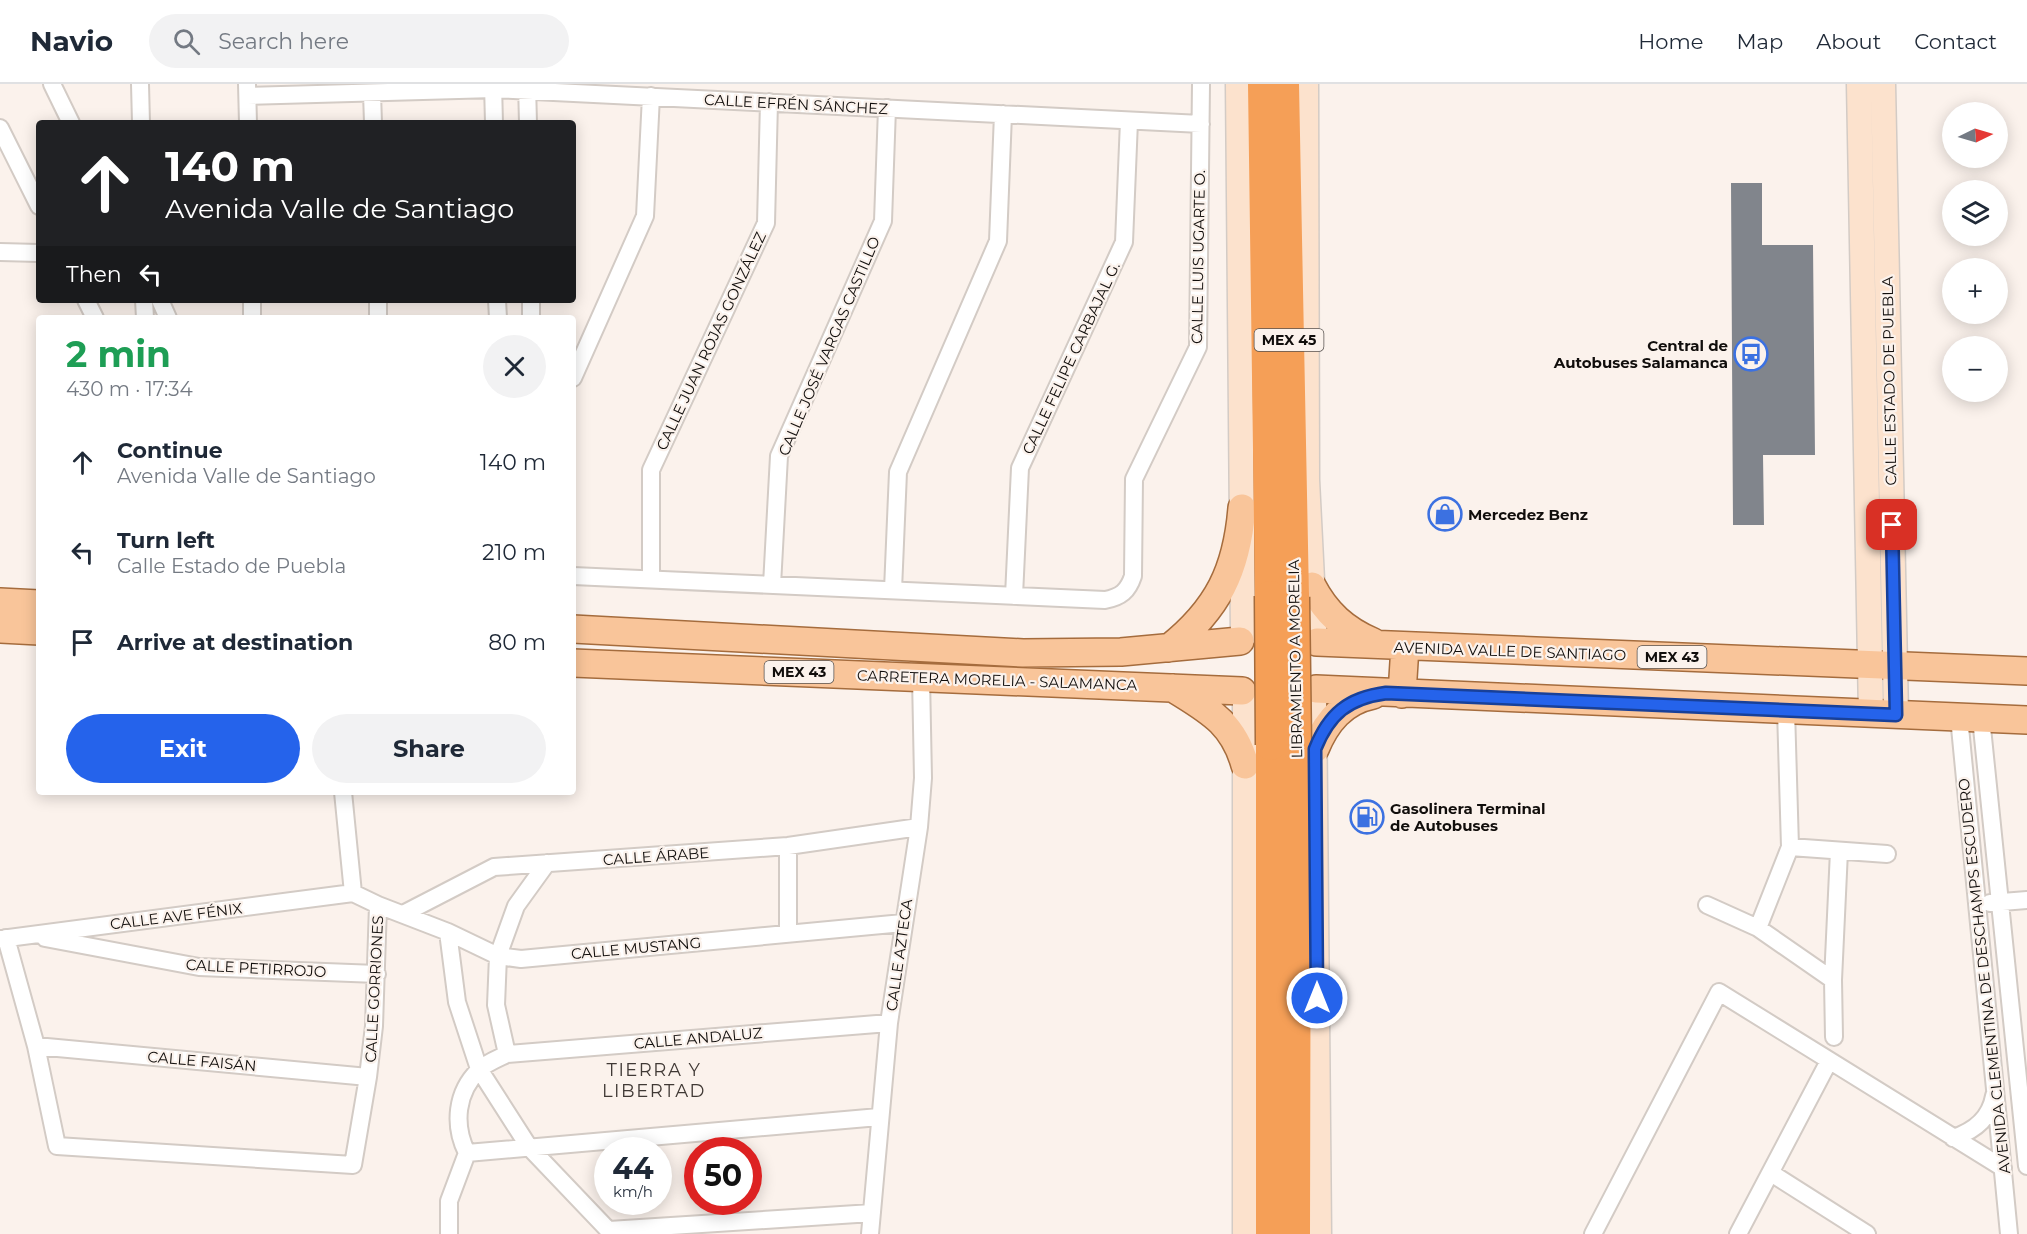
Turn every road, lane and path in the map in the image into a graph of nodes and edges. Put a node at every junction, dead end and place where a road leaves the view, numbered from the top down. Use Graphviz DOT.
graph roads {
  1 [pos="52,84"];
  2 [pos="140,84"];
  3 [pos="1201,84"];
  4 [pos="1238,84"];
  5 [pos="1263,84"];
  6 [pos="1284,84"];
  7 [pos="1306,84"];
  8 [pos="1859,84"];
  9 [pos="1883,84"];
  10 [pos="494,86"];
  11 [pos="527,87"];
  12 [pos="248,90"];
  13 [pos="372,93"];
  14 [pos="651,96"];
  15 [pos="769,102"];
  16 [pos="887,108"];
  17 [pos="1003,114"];
  18 [pos="70,120"];
  19 [pos="140,120"];
  20 [pos="248,120"];
  21 [pos="373,120"];
  22 [pos="494,120"];
  23 [pos="528,120"];
  24 [pos="1129,121"];
  25 [pos="1201,124"];
  26 [pos="0,128"];
  27 [pos="8,160"];
  28 [pos="36,202"];
  29 [pos="0,252"];
  30 [pos="36,253"];
  31 [pos="576,371"];
  32 [pos="1242,508"];
  33 [pos="576,576"];
  34 [pos="651,579"];
  35 [pos="772,585"];
  36 [pos="893,590"];
  37 [pos="1292,593"];
  38 [pos="1014,596"];
  39 [pos="0,602"];
  40 [pos="36,604"];
  41 [pos="0,629"];
  42 [pos="576,629"];
  43 [pos="36,632"];
  44 [pos="1241,639"];
  45 [pos="1316,641"];
  46 [pos="1397,646"];
  47 [pos="1170,648"];
  48 [pos="576,662"];
  49 [pos="1882,666"];
  50 [pos="2027,671"];
  51 [pos="921,677"];
  52 [pos="1172,687"];
  53 [pos="1315,690"];
  54 [pos="1243,693"];
  55 [pos="1394,693"];
  56 [pos="1786,710"];
  57 [pos="1883,714"];
  58 [pos="1970,718"];
  59 [pos="2027,720"];
  60 [pos="1294,746"];
  61 [pos="1245,765"];
  62 [pos="343,795"];
  63 [pos="920,827"];
  64 [pos="788,846"];
  65 [pos="1790,847"];
  66 [pos="1839,851"];
  67 [pos="1887,854"];
  68 [pos="547,863"];
  69 [pos="353,893"];
  70 [pos="2027,900"];
  71 [pos="2000,902"];
  72 [pos="1977,904"];
  73 [pos="378,905"];
  74 [pos="1707,905"];
  75 [pos="403,914"];
  76 [pos="903,922"];
  77 [pos="1758,928"];
  78 [pos="448,932"];
  79 [pos="788,934"];
  80 [pos="30,935"];
  81 [pos="3,938"];
  82 [pos="498,956"];
  83 [pos="378,974"];
  84 [pos="1833,980"];
  85 [pos="889,1023"];
  86 [pos="1834,1037"];
  87 [pos="36,1046"];
  88 [pos="507,1054"];
  89 [pos="1829,1061"];
  90 [pos="479,1069"];
  91 [pos="368,1077"];
  92 [pos="1995,1092"];
  93 [pos="879,1117"];
  94 [pos="1953,1138"];
  95 [pos="529,1147"];
  96 [pos="466,1152"];
  97 [pos="2027,1166"];
  98 [pos="2003,1168"];
  99 [pos="1771,1173"];
  100 [pos="872,1213"];
  101 [pos="610,1232"];
  102 [pos="449,1234"];
  103 [pos="870,1234"];
  104 [pos="1245,1234"];
  105 [pos="1271,1234"];
  106 [pos="1295,1234"];
  107 [pos="1319,1234"];
  108 [pos="1593,1234"];
  109 [pos="1738,1234"];
  110 [pos="1867,1234"];
  111 [pos="2009,1234"];
  1 -- 18 [label="street"];
  2 -- 19 [label="street"];
  3 -- 25 [label="street, CALLE LUIS UGARTE O."];
  4 -- 32 [label="main road"];
  5 -- 37 [label="highway, LIBRAMIENTO A MORELIA / MEX 45"];
  6 -- 37 [label="highway, LIBRAMIENTO A MORELIA / MEX 45"];
  7 -- 37 [label="main road"];
  8 -- 49 [label="main road, CALLE ESTADO DE PUEBLA"];
  9 -- 49 [label="main road, CALLE ESTADO DE PUEBLA"];
  10 -- 11 [label="street, CALLE EFRÉN SÁNCHEZ"];
  10 -- 13 [label="street, CALLE EFRÉN SÁNCHEZ"];
  10 -- 22 [label="street"];
  11 -- 14 [label="street, CALLE EFRÉN SÁNCHEZ"];
  11 -- 23 [label="street"];
  12 -- 13 [label="street, CALLE EFRÉN SÁNCHEZ"];
  12 -- 20 [label="street"];
  13 -- 21 [label="street"];
  14 -- 15 [label="street, CALLE EFRÉN SÁNCHEZ"];
  14 -- 31 [label="street"];
  15 -- 16 [label="street, CALLE EFRÉN SÁNCHEZ"];
  15 -- 34 [label="street, CALLE JUAN ROJAS GONZÁLEZ"];
  16 -- 17 [label="street, CALLE EFRÉN SÁNCHEZ"];
  16 -- 35 [label="street, CALLE JOSÉ VARGAS CASTILLO"];
  17 -- 24 [label="street, CALLE EFRÉN SÁNCHEZ"];
  17 -- 36 [label="street"];
  24 -- 25 [label="street, CALLE EFRÉN SÁNCHEZ"];
  24 -- 38 [label="street, CALLE FELIPE CARBAJAL G."];
  25 -- 38 [label="street, CALLE LUIS UGARTE O."];
  26 -- 27 [label="street"];
  27 -- 28 [label="street"];
  29 -- 30 [label="street"];
  32 -- 44 [label="main road"];
  32 -- 47 [label="main road"];
  33 -- 34 [label="street"];
  34 -- 35 [label="street"];
  35 -- 36 [label="street"];
  36 -- 38 [label="street"];
  37 -- 45 [label="main road"];
  37 -- 46 [label="main road"];
  37 -- 60 [label="highway, LIBRAMIENTO A MORELIA / MEX 45, bridge"];
  39 -- 40 [label="main road"];
  41 -- 43 [label="main road"];
  42 -- 47 [label="main road, CARRETERA MORELIA - SALAMANCA / MEX 43"];
  44 -- 45 [label="main road, MEX 43"];
  44 -- 47 [label="main road, CARRETERA MORELIA - SALAMANCA / MEX 43"];
  44 -- 54 [label="main road"];
  45 -- 46 [label="main road, AVENIDA VALLE DE SANTIAGO / MEX 43"];
  45 -- 53 [label="main road"];
  46 -- 49 [label="main road, AVENIDA VALLE DE SANTIAGO / MEX 43"];
  46 -- 55 [label="main road"];
  48 -- 51 [label="main road, CARRETERA MORELIA - SALAMANCA / MEX 43"];
  49 -- 50 [label="main road, AVENIDA VALLE DE SANTIAGO / MEX 43"];
  49 -- 57 [label="main road, CALLE ESTADO DE PUEBLA"];
  51 -- 52 [label="main road, CARRETERA MORELIA - SALAMANCA / MEX 43"];
  51 -- 63 [label="street, CALLE AZTECA"];
  52 -- 54 [label="main road, CARRETERA MORELIA - SALAMANCA / MEX 43"];
  52 -- 61 [label="main road"];
  53 -- 54 [label="main road, MEX 43"];
  53 -- 55 [label="main road"];
  53 -- 60 [label="main road"];
  54 -- 61 [label="main road"];
  55 -- 56 [label="main road"];
  55 -- 60 [label="main road"];
  56 -- 57 [label="main road"];
  56 -- 65 [label="street"];
  57 -- 58 [label="main road"];
  58 -- 59 [label="main road"];
  58 -- 71 [label="street, AVENIDA CLEMENTINA DE DESCHAMPS ESCUDERO"];
  58 -- 72 [label="street, AVENIDA CLEMENTINA DE DESCHAMPS ESCUDERO"];
  60 -- 105 [label="highway, LIBRAMIENTO A MORELIA / MEX 45"];
  60 -- 106 [label="highway, LIBRAMIENTO A MORELIA / MEX 45"];
  60 -- 107 [label="main road"];
  61 -- 104 [label="main road"];
  62 -- 69 [label="street"];
  63 -- 64 [label="street, CALLE ÁRABE"];
  63 -- 76 [label="street, CALLE AZTECA"];
  64 -- 68 [label="street, CALLE ÁRABE"];
  64 -- 79 [label="street"];
  65 -- 66 [label="street"];
  65 -- 77 [label="street"];
  66 -- 67 [label="street"];
  66 -- 84 [label="street"];
  68 -- 75 [label="street, CALLE ÁRABE"];
  68 -- 82 [label="street"];
  69 -- 73 [label="street, CALLE GORRIONES"];
  69 -- 80 [label="street, CALLE AVE FÉNIX"];
  70 -- 71 [label="street"];
  71 -- 72 [label="street"];
  71 -- 97 [label="street, AVENIDA CLEMENTINA DE DESCHAMPS ESCUDERO"];
  72 -- 92 [label="street, AVENIDA CLEMENTINA DE DESCHAMPS ESCUDERO"];
  73 -- 75 [label="street, CALLE MUSTANG"];
  73 -- 83 [label="street, CALLE GORRIONES"];
  74 -- 77 [label="street"];
  75 -- 78 [label="street, CALLE MUSTANG"];
  76 -- 79 [label="street, CALLE MUSTANG"];
  76 -- 85 [label="street, CALLE AZTECA"];
  77 -- 84 [label="street"];
  78 -- 82 [label="street, CALLE MUSTANG"];
  78 -- 90 [label="street"];
  79 -- 82 [label="street, CALLE MUSTANG"];
  80 -- 81 [label="street, CALLE AVE FÉNIX"];
  80 -- 83 [label="street, CALLE PETIRROJO"];
  81 -- 87 [label="street"];
  82 -- 88 [label="street"];
  83 -- 91 [label="street, CALLE GORRIONES"];
  84 -- 86 [label="street"];
  85 -- 88 [label="street, CALLE ANDALUZ"];
  85 -- 93 [label="street, CALLE AZTECA"];
  87 -- 91 [label="street, CALLE FAISÁN"];
  87 -- 91 [label="street, CALLE GORRIONES"];
  88 -- 90 [label="street"];
  89 -- 94 [label="street"];
  89 -- 99 [label="street"];
  89 -- 108 [label="street"];
  90 -- 95 [label="street"];
  90 -- 96 [label="street"];
  92 -- 94 [label="street"];
  92 -- 98 [label="street, AVENIDA CLEMENTINA DE DESCHAMPS ESCUDERO"];
  93 -- 95 [label="street"];
  93 -- 100 [label="street, CALLE AZTECA"];
  94 -- 98 [label="street"];
  95 -- 96 [label="street"];
  95 -- 101 [label="street"];
  96 -- 102 [label="street"];
  98 -- 111 [label="street, AVENIDA CLEMENTINA DE DESCHAMPS ESCUDERO"];
  99 -- 109 [label="street"];
  99 -- 110 [label="street"];
  100 -- 101 [label="street"];
  100 -- 103 [label="street, CALLE AZTECA"];
}
